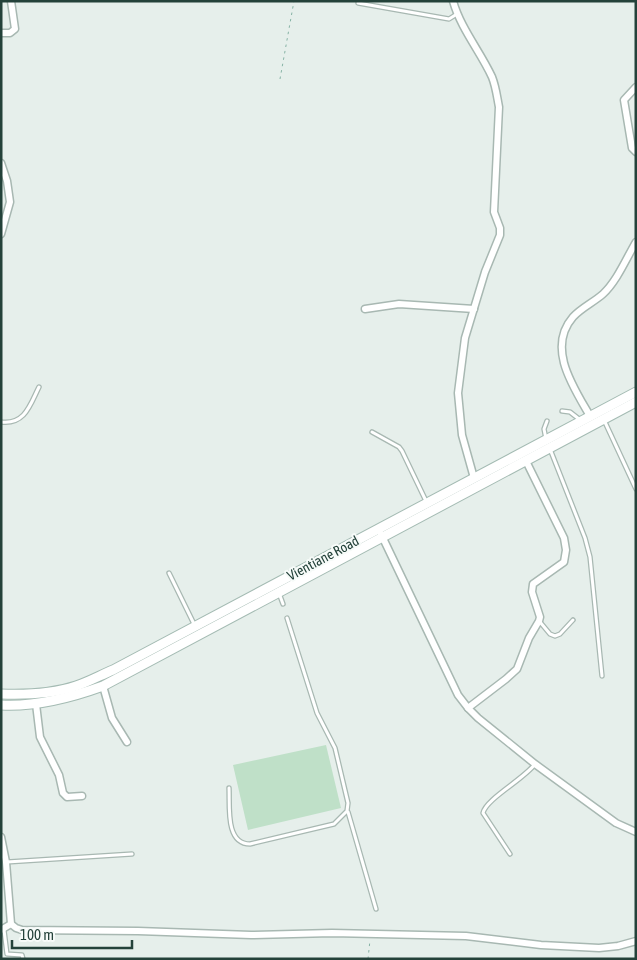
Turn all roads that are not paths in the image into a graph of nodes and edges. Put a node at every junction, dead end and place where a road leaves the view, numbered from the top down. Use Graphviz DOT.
graph roads {
  1 [pos="11,1"];
  2 [pos="453,1"];
  3 [pos="358,3"];
  4 [pos="457,14"];
  5 [pos="1,33"];
  6 [pos="636,87"];
  7 [pos="636,152"];
  8 [pos="1,163"];
  9 [pos="3,172"];
  10 [pos="1,234"];
  11 [pos="636,242"];
  12 [pos="365,309"];
  13 [pos="474,309"];
  14 [pos="39,387"];
  15 [pos="636,392"];
  16 [pos="636,402"];
  17 [pos="562,411"];
  18 [pos="590,416"];
  19 [pos="581,420"];
  20 [pos="604,420"];
  21 [pos="547,421"];
  22 [pos="1,422"];
  23 [pos="372,432"];
  24 [pos="546,439"];
  25 [pos="550,448"];
  26 [pos="526,461"];
  27 [pos="474,478"];
  28 [pos="636,489"];
  29 [pos="427,502"];
  30 [pos="378,528"];
  31 [pos="383,538"];
  32 [pos="169,573"];
  33 [pos="279,593"];
  34 [pos="283,604"];
  35 [pos="287,618"];
  36 [pos="573,620"];
  37 [pos="539,621"];
  38 [pos="195,626"];
  39 [pos="602,676"];
  40 [pos="103,686"];
  41 [pos="1,694"];
  42 [pos="36,704"];
  43 [pos="1,705"];
  44 [pos="468,708"];
  45 [pos="127,742"];
  46 [pos="535,764"];
  47 [pos="229,788"];
  48 [pos="82,796"];
  49 [pos="347,811"];
  50 [pos="636,832"];
  51 [pos="1,837"];
  52 [pos="132,854"];
  53 [pos="510,854"];
  54 [pos="6,862"];
  55 [pos="376,909"];
  56 [pos="11,924"];
  57 [pos="2,930"];
  58 [pos="636,940"];
  59 [pos="24,959"];
  1 -- 5 [label="street"];
  2 -- 4 [label="street"];
  3 -- 4 [label="lane"];
  4 -- 13 [label="street"];
  6 -- 7 [label="street"];
  8 -- 9 [label="street"];
  9 -- 10 [label="street"];
  11 -- 18 [label="street"];
  12 -- 13 [label="street"];
  13 -- 27 [label="street"];
  14 -- 22 [label="lane"];
  15 -- 18 [label="main road, Vientiane Road"];
  16 -- 20 [label="main road"];
  17 -- 19 [label="lane"];
  18 -- 19 [label="main road, Vientiane Road"];
  19 -- 24 [label="main road, Vientiane Road"];
  20 -- 25 [label="main road"];
  20 -- 28 [label="lane"];
  21 -- 24 [label="lane"];
  23 -- 29 [label="lane"];
  24 -- 27 [label="main road, Vientiane Road"];
  25 -- 26 [label="main road"];
  25 -- 39 [label="lane"];
  26 -- 31 [label="main road"];
  26 -- 37 [label="street"];
  27 -- 29 [label="main road, Vientiane Road"];
  29 -- 30 [label="main road, Vientiane Road"];
  30 -- 31 [label="street"];
  30 -- 38 [label="main road, Vientiane Road"];
  31 -- 33 [label="main road"];
  31 -- 44 [label="street"];
  32 -- 38 [label="lane"];
  33 -- 34 [label="lane"];
  33 -- 40 [label="main road"];
  35 -- 49 [label="lane"];
  36 -- 37 [label="lane"];
  37 -- 44 [label="street"];
  38 -- 41 [label="main road, Vientiane Road"];
  40 -- 42 [label="main road"];
  40 -- 45 [label="street"];
  42 -- 43 [label="main road"];
  42 -- 48 [label="street"];
  44 -- 46 [label="street"];
  46 -- 50 [label="street"];
  46 -- 53 [label="lane"];
  47 -- 49 [label="lane"];
  49 -- 55 [label="lane"];
  51 -- 54 [label="street"];
  52 -- 54 [label="lane"];
  54 -- 56 [label="street"];
  56 -- 57 [label="street"];
  56 -- 58 [label="street"];
  57 -- 59 [label="lane"];
}
